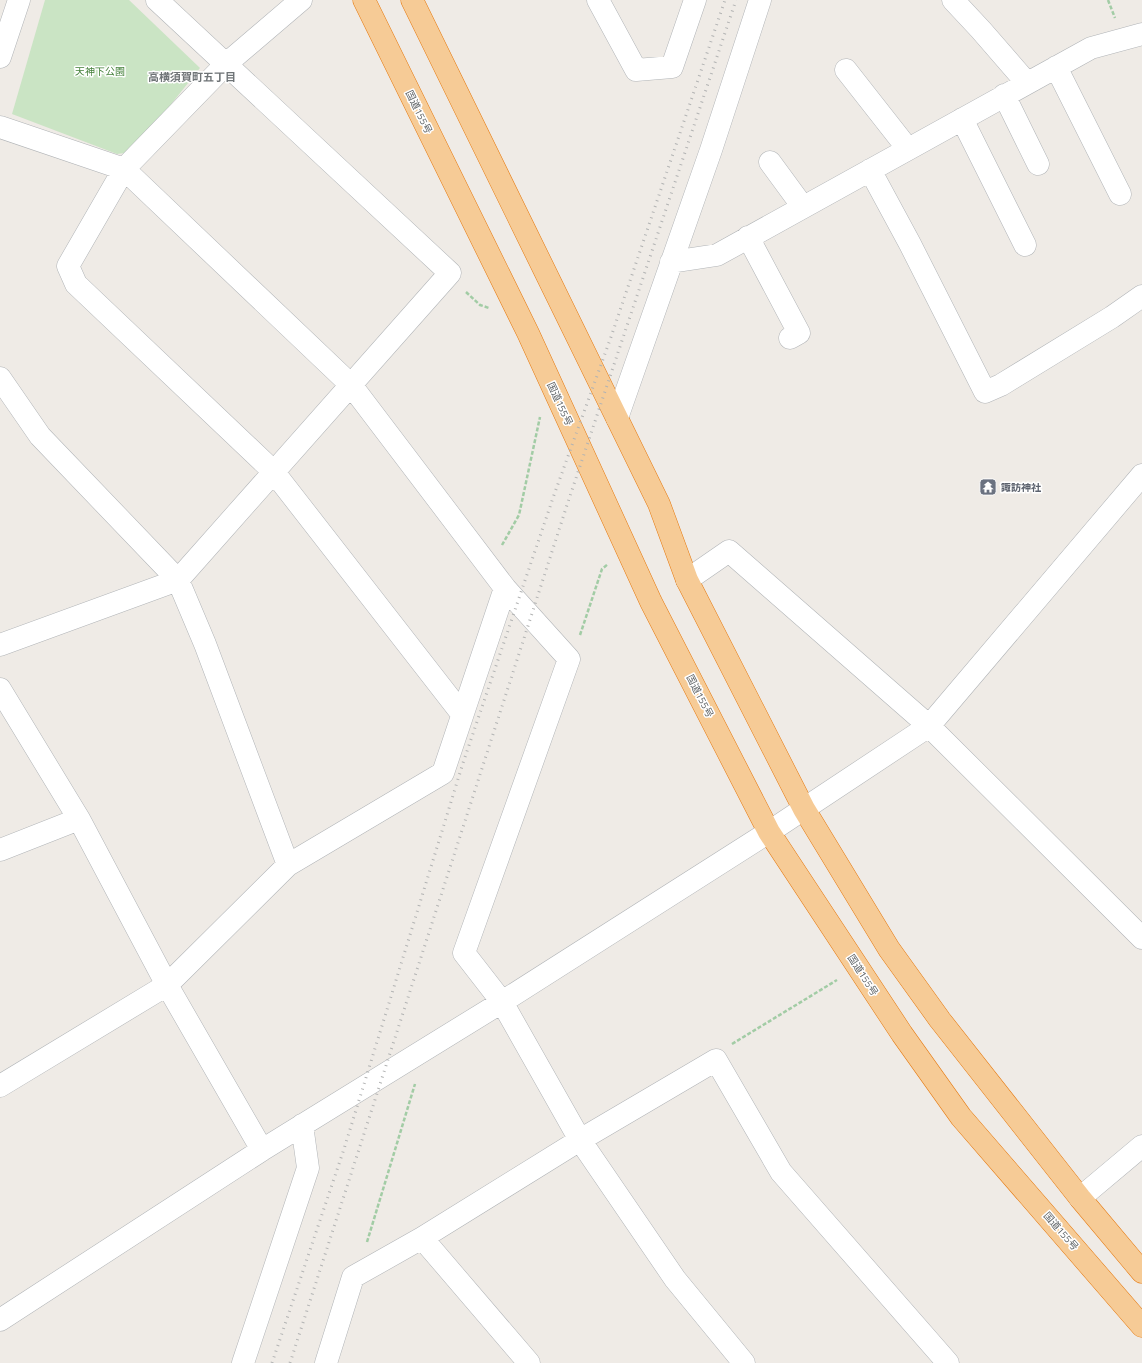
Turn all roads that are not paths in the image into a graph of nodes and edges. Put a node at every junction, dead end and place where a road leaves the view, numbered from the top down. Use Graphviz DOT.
graph roads {
  1 [pos="19,0"];
  2 [pos="157,0"];
  3 [pos="301,0"];
  4 [pos="364,0"];
  5 [pos="412,0"];
  6 [pos="598,0"];
  7 [pos="695,0"];
  8 [pos="760,0"];
  9 [pos="953,0"];
  10 [pos="1142,34"];
  11 [pos="0,56"];
  12 [pos="226,64"];
  13 [pos="1056,67"];
  14 [pos="846,70"];
  15 [pos="1027,83"];
  16 [pos="1004,95"];
  17 [pos="962,119"];
  18 [pos="0,127"];
  19 [pos="908,149"];
  20 [pos="770,162"];
  21 [pos="1038,164"];
  22 [pos="124,169"];
  23 [pos="870,170"];
  24 [pos="1120,194"];
  25 [pos="803,207"];
  26 [pos="748,237"];
  27 [pos="1025,245"];
  28 [pos="672,262"];
  29 [pos="1142,296"];
  30 [pos="790,338"];
  31 [pos="0,378"];
  32 [pos="351,385"];
  33 [pos="617,418"];
  34 [pos="274,471"];
  35 [pos="1142,475"];
  36 [pos="178,580"];
  37 [pos="687,580"];
  38 [pos="505,588"];
  39 [pos="0,645"];
  40 [pos="0,689"];
  41 [pos="462,714"];
  42 [pos="929,726"];
  43 [pos="804,809"];
  44 [pos="79,819"];
  45 [pos="770,832"];
  46 [pos="0,850"];
  47 [pos="288,865"];
  48 [pos="1142,938"];
  49 [pos="167,985"];
  50 [pos="502,1002"];
  51 [pos="0,1086"];
  52 [pos="302,1125"];
  53 [pos="580,1140"];
  54 [pos="1142,1146"];
  55 [pos="262,1150"];
  56 [pos="1080,1198"];
  57 [pos="422,1238"];
  58 [pos="1142,1272"];
  59 [pos="0,1320"];
  60 [pos="1142,1326"];
  61 [pos="243,1363"];
  62 [pos="326,1363"];
  63 [pos="529,1363"];
  64 [pos="744,1363"];
  65 [pos="948,1363"];
  1 -- 11 [label="street"];
  2 -- 12 [label="street"];
  3 -- 12 [label="street"];
  4 -- 45 [label="highway, 国道155号"];
  5 -- 33 [label="highway"];
  6 -- 7 [label="street"];
  8 -- 28 [label="street"];
  9 -- 15 [label="street"];
  10 -- 13 [label="street"];
  12 -- 22 [label="street"];
  12 -- 32 [label="street"];
  13 -- 15 [label="street"];
  13 -- 24 [label="street"];
  14 -- 19 [label="street"];
  15 -- 16 [label="street"];
  16 -- 17 [label="street"];
  16 -- 21 [label="street"];
  17 -- 19 [label="street"];
  17 -- 27 [label="street"];
  18 -- 22 [label="street"];
  19 -- 23 [label="street"];
  20 -- 25 [label="street"];
  22 -- 32 [label="street"];
  22 -- 34 [label="street"];
  23 -- 25 [label="street"];
  23 -- 29 [label="street"];
  25 -- 26 [label="street"];
  26 -- 28 [label="street"];
  26 -- 30 [label="street"];
  28 -- 33 [label="street"];
  31 -- 36 [label="street"];
  32 -- 34 [label="street"];
  32 -- 38 [label="street"];
  33 -- 37 [label="highway"];
  34 -- 36 [label="street"];
  34 -- 41 [label="street"];
  35 -- 42 [label="street"];
  36 -- 39 [label="street"];
  36 -- 47 [label="street"];
  37 -- 42 [label="street"];
  37 -- 43 [label="highway"];
  38 -- 41 [label="street"];
  38 -- 50 [label="street"];
  40 -- 44 [label="street"];
  41 -- 47 [label="street"];
  42 -- 43 [label="street"];
  42 -- 48 [label="street"];
  43 -- 45 [label="street"];
  43 -- 56 [label="highway"];
  44 -- 46 [label="street"];
  44 -- 49 [label="street"];
  45 -- 50 [label="street"];
  45 -- 60 [label="highway, 国道155号"];
  47 -- 49 [label="street"];
  49 -- 51 [label="street"];
  49 -- 55 [label="street"];
  50 -- 52 [label="street"];
  50 -- 53 [label="street"];
  52 -- 55 [label="street"];
  52 -- 61 [label="street"];
  53 -- 57 [label="street"];
  53 -- 64 [label="street"];
  53 -- 65 [label="street"];
  54 -- 56 [label="street"];
  55 -- 59 [label="street"];
  56 -- 58 [label="highway"];
  57 -- 62 [label="street"];
  57 -- 63 [label="street"];
}
